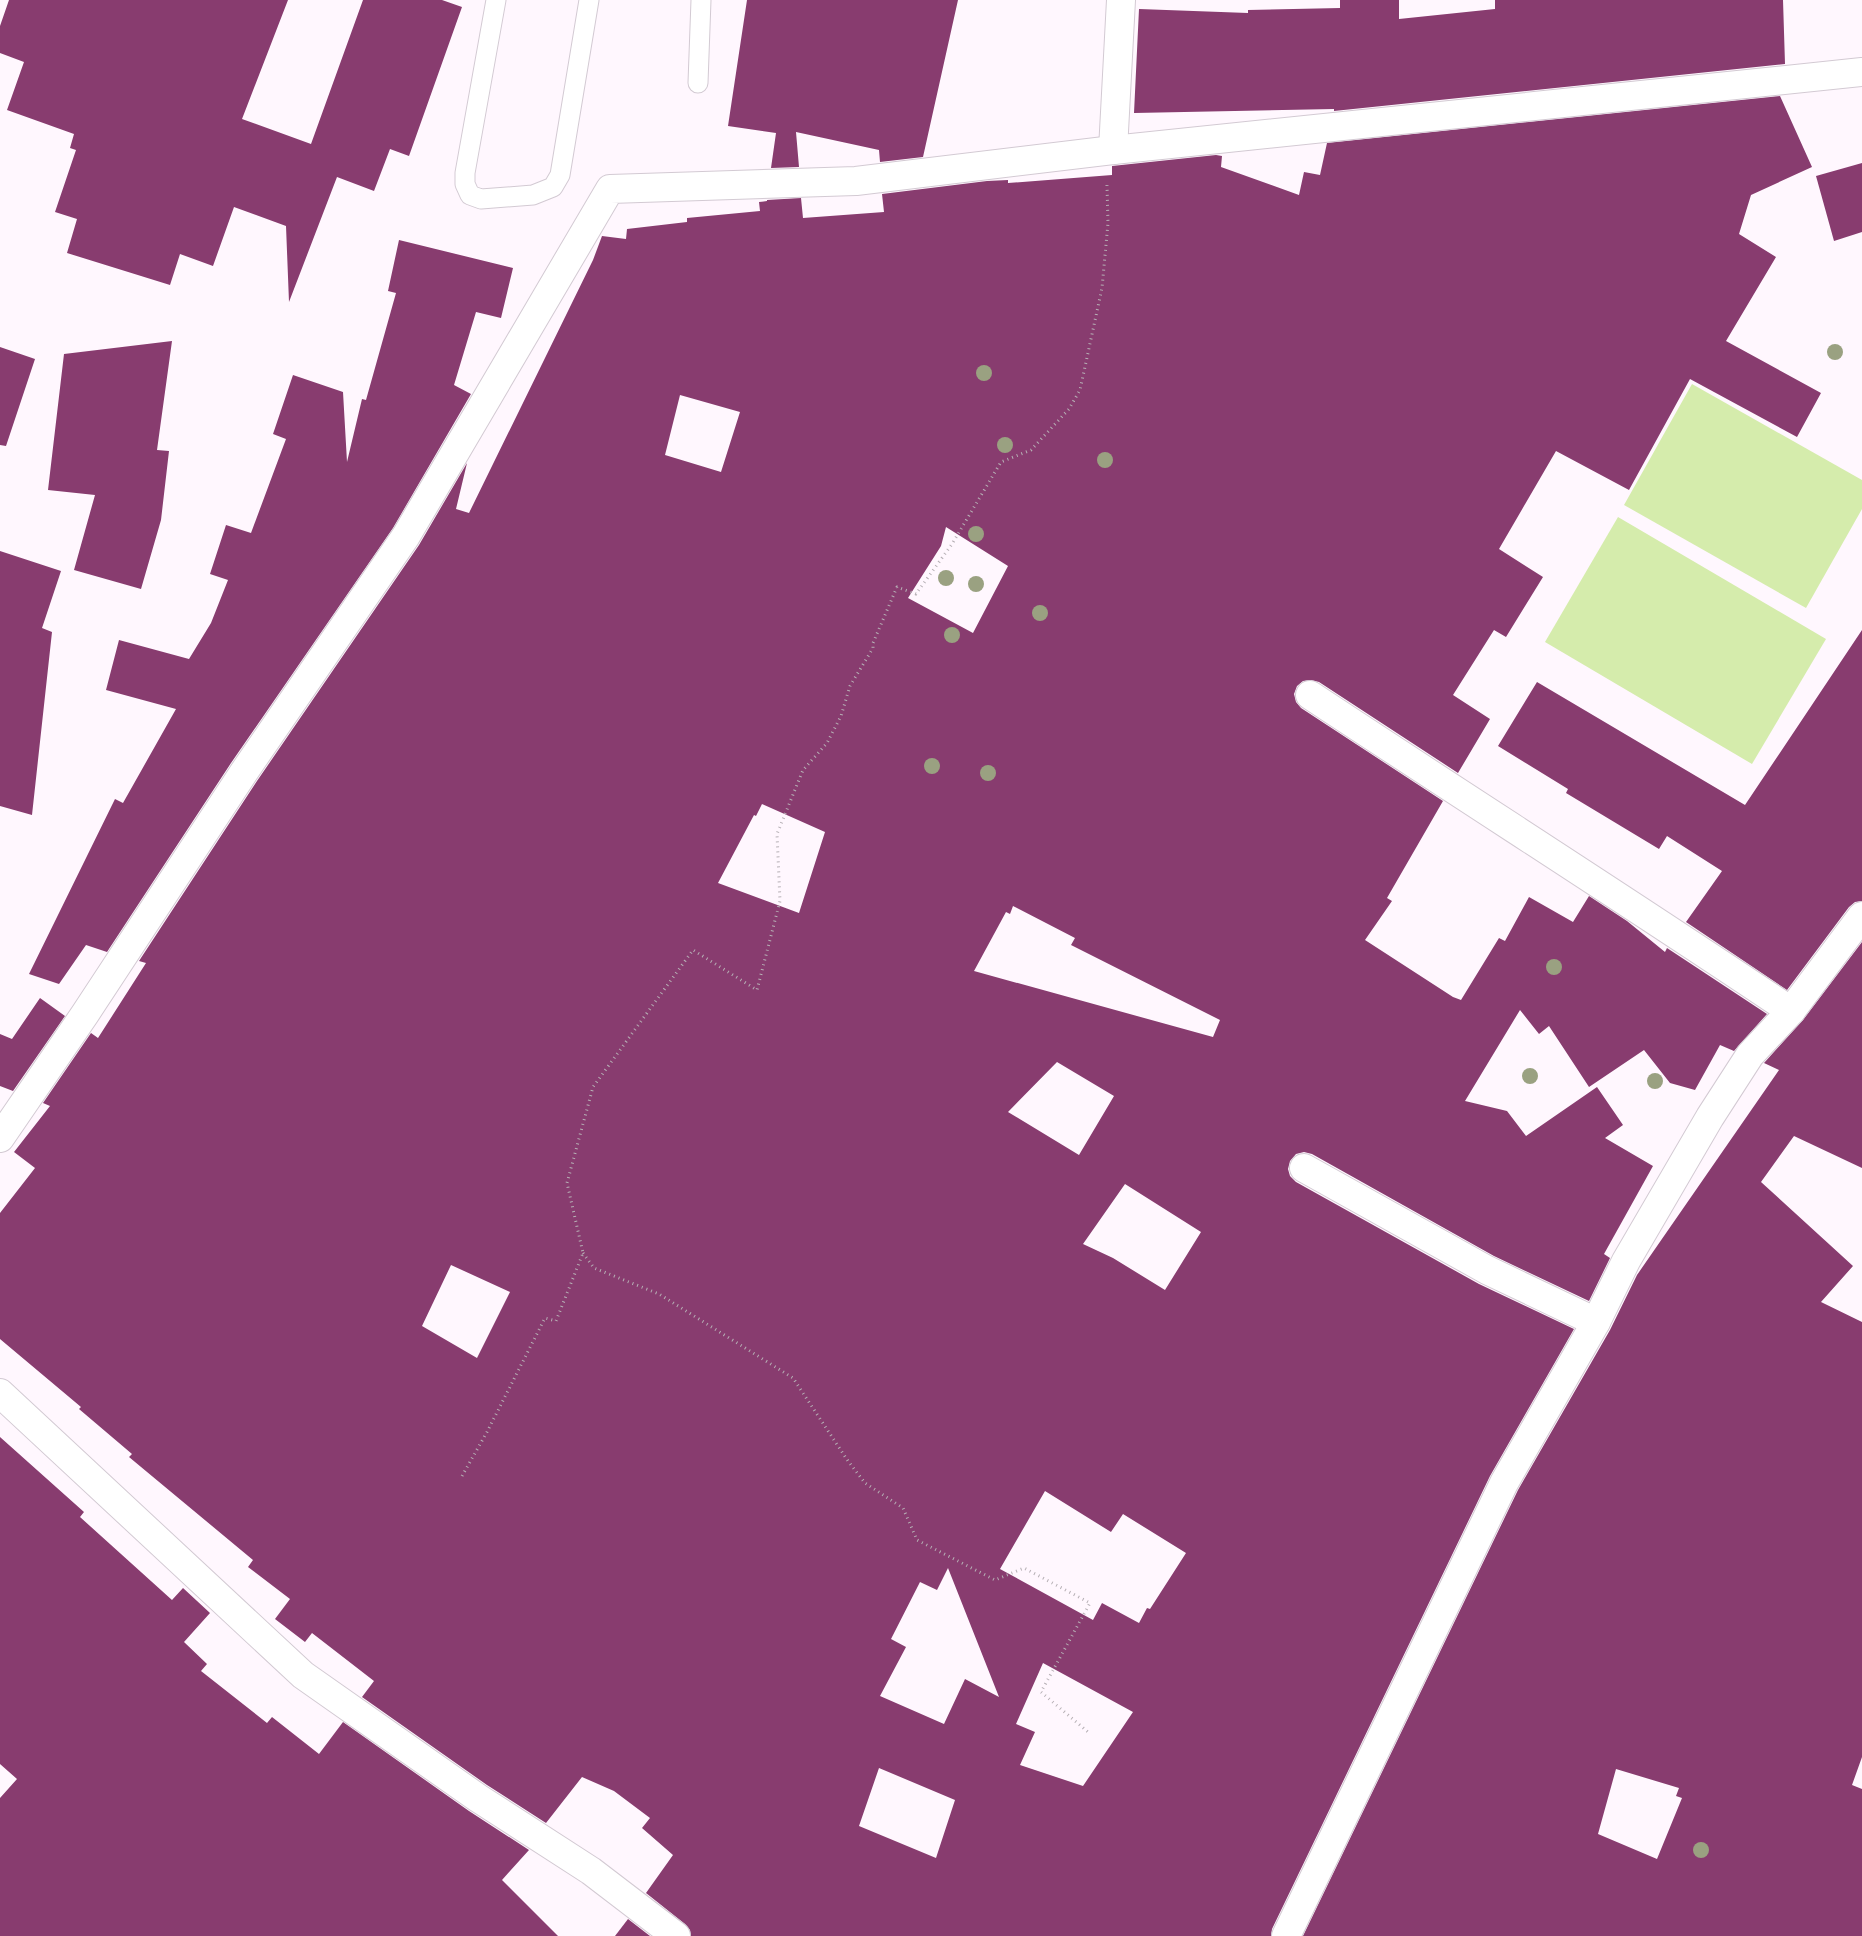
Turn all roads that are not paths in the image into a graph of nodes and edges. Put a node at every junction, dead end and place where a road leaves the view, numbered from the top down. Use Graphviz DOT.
graph roads {
  1 [pos="496,0"];
  2 [pos="589,0"];
  3 [pos="702,0"];
  4 [pos="1121,0"];
  5 [pos="1862,72"];
  6 [pos="698,83"];
  7 [pos="1106,151"];
  8 [pos="1310,695"];
  9 [pos="1862,916"];
  10 [pos="1791,1011"];
  11 [pos="0,1138"];
  12 [pos="1304,1168"];
  13 [pos="1596,1322"];
  14 [pos="0,1393"];
  15 [pos="676,1936"];
  16 [pos="1286,1936"];
  1 -- 2 [label="lane"];
  3 -- 6 [label="lane"];
  4 -- 7 [label="street"];
  5 -- 7 [label="street"];
  7 -- 11 [label="street"];
  8 -- 10 [label="street"];
  9 -- 10 [label="street"];
  10 -- 13 [label="street"];
  12 -- 13 [label="street"];
  13 -- 16 [label="street"];
  14 -- 15 [label="street"];
}
